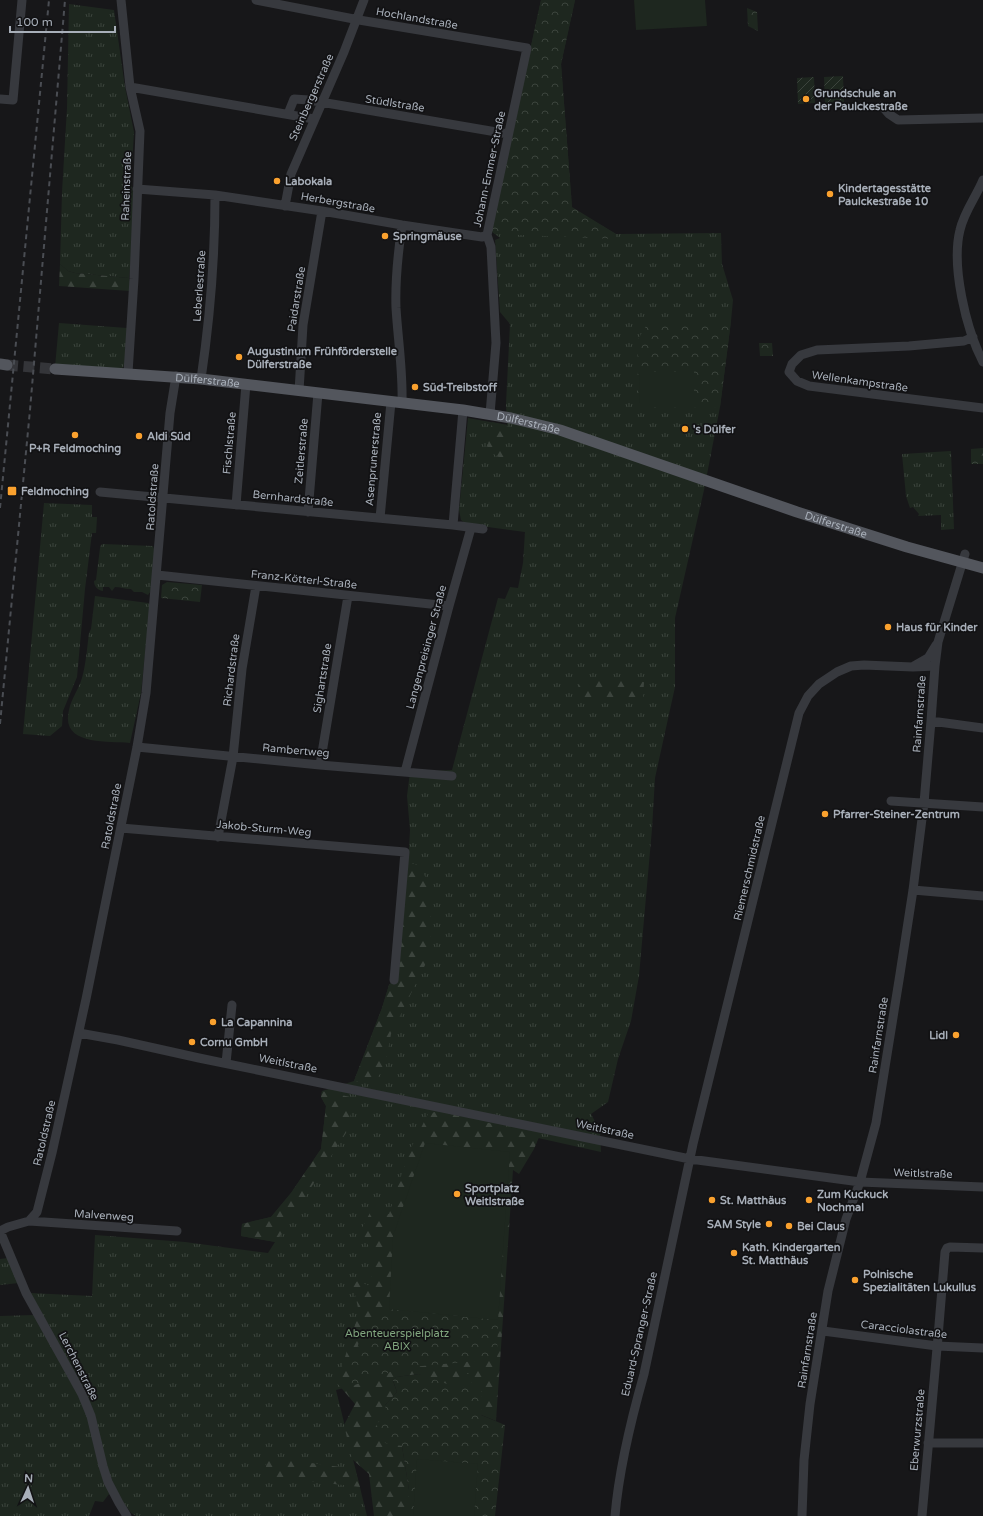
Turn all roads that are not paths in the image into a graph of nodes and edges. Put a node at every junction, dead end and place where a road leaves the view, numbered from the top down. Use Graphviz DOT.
graph roads {
  1 [pos="22,0"];
  2 [pos="121,0"];
  3 [pos="256,0"];
  4 [pos="364,0"];
  5 [pos="356,20"];
  6 [pos="527,48"];
  7 [pos="130,87"];
  8 [pos="0,99"];
  9 [pos="321,103"];
  10 [pos="882,106"];
  11 [pos="288,114"];
  12 [pos="983,118"];
  13 [pos="314,119"];
  14 [pos="508,134"];
  15 [pos="983,180"];
  16 [pos="137,189"];
  17 [pos="215,195"];
  18 [pos="286,206"];
  19 [pos="322,212"];
  20 [pos="402,226"];
  21 [pos="487,236"];
  22 [pos="973,337"];
  23 [pos="983,362"];
  24 [pos="55,370"];
  25 [pos="128,373"];
  26 [pos="176,376"];
  27 [pos="201,379"];
  28 [pos="246,384"];
  29 [pos="299,391"];
  30 [pos="318,393"];
  31 [pos="396,403"];
  32 [pos="983,408"];
  33 [pos="463,410"];
  34 [pos="490,414"];
  35 [pos="100,492"];
  36 [pos="163,499"];
  37 [pos="236,504"];
  38 [pos="308,512"];
  39 [pos="380,518"];
  40 [pos="453,525"];
  41 [pos="471,528"];
  42 [pos="483,529"];
  43 [pos="963,558"];
  44 [pos="983,568"];
  45 [pos="157,575"];
  46 [pos="256,586"];
  47 [pos="348,596"];
  48 [pos="449,606"];
  49 [pos="938,642"];
  50 [pos="935,666"];
  51 [pos="913,667"];
  52 [pos="931,721"];
  53 [pos="983,728"];
  54 [pos="137,747"];
  55 [pos="233,756"];
  56 [pos="320,765"];
  57 [pos="406,772"];
  58 [pos="452,776"];
  59 [pos="891,802"];
  60 [pos="924,803"];
  61 [pos="983,807"];
  62 [pos="121,828"];
  63 [pos="218,836"];
  64 [pos="913,890"];
  65 [pos="983,896"];
  66 [pos="394,980"];
  67 [pos="232,1005"];
  68 [pos="79,1033"];
  69 [pos="226,1063"];
  70 [pos="690,1159"];
  71 [pos="860,1182"];
  72 [pos="983,1187"];
  73 [pos="29,1221"];
  74 [pos="0,1231"];
  75 [pos="177,1231"];
  76 [pos="983,1248"];
  77 [pos="823,1331"];
  78 [pos="937,1346"];
  79 [pos="983,1348"];
  80 [pos="928,1443"];
  81 [pos="983,1443"];
  82 [pos="127,1516"];
  83 [pos="615,1516"];
  84 [pos="802,1516"];
  85 [pos="922,1516"];
  1 -- 8 [label="street"];
  2 -- 7 [label="street, Raheinstraße"];
  3 -- 5 [label="street, Hochlandstraße"];
  4 -- 5 [label="street, Steinbergerstraße"];
  5 -- 6 [label="street, Hochlandstraße"];
  5 -- 9 [label="street, Steinbergerstraße"];
  6 -- 14 [label="street, Johann-Emmer-Straße"];
  7 -- 11 [label="street"];
  7 -- 16 [label="street, Raheinstraße"];
  9 -- 11 [label="street, Stüdlstraße"];
  9 -- 13 [label="street, Steinbergerstraße"];
  9 -- 14 [label="street, Stüdlstraße"];
  10 -- 12 [label="street"];
  11 -- 13 [label="street"];
  13 -- 18 [label="street, Steinbergerstraße"];
  14 -- 21 [label="street, Johann-Emmer-Straße"];
  15 -- 22 [label="street"];
  16 -- 17 [label="street, Herbergstraße"];
  16 -- 25 [label="street, Raheinstraße"];
  17 -- 18 [label="street, Herbergstraße"];
  17 -- 27 [label="street, Leberlestraße"];
  18 -- 19 [label="street, Herbergstraße"];
  19 -- 20 [label="street, Herbergstraße"];
  19 -- 29 [label="street, Paidarstraße"];
  20 -- 21 [label="street, Herbergstraße"];
  20 -- 31 [label="street, Asenprunerstraße"];
  21 -- 34 [label="street, Johann-Emmer-Straße"];
  22 -- 23 [label="street"];
  22 -- 32 [label="street, Wellenkampstraße"];
  24 -- 25 [label="main road, Dülferstraße"];
  25 -- 26 [label="main road, Dülferstraße"];
  26 -- 27 [label="main road, Dülferstraße"];
  26 -- 36 [label="street, Ratoldstraße"];
  27 -- 28 [label="main road, Dülferstraße"];
  28 -- 29 [label="main road, Dülferstraße"];
  28 -- 37 [label="street, Fischlstraße"];
  29 -- 30 [label="main road, Dülferstraße"];
  30 -- 31 [label="main road, Dülferstraße"];
  30 -- 38 [label="street, Zeitlerstraße"];
  31 -- 33 [label="main road, Dülferstraße"];
  31 -- 39 [label="street, Asenprunerstraße"];
  33 -- 34 [label="main road, Dülferstraße"];
  33 -- 40 [label="street"];
  34 -- 43 [label="main road, Dülferstraße"];
  35 -- 36 [label="street, Bernhardstraße"];
  36 -- 37 [label="street, Bernhardstraße"];
  36 -- 45 [label="street, Ratoldstraße"];
  37 -- 38 [label="street, Bernhardstraße"];
  38 -- 39 [label="street, Bernhardstraße"];
  39 -- 40 [label="street, Bernhardstraße"];
  40 -- 41 [label="street, Bernhardstraße"];
  41 -- 42 [label="street, Bernhardstraße"];
  41 -- 48 [label="street, Langenpreisinger Straße"];
  43 -- 44 [label="main road, Dülferstraße"];
  43 -- 49 [label="street, Rainfarnstraße"];
  45 -- 46 [label="street, Franz-Kötterl-Straße"];
  45 -- 54 [label="street, Ratoldstraße"];
  46 -- 47 [label="street, Franz-Kötterl-Straße"];
  46 -- 55 [label="street, Richardstraße"];
  47 -- 48 [label="street, Franz-Kötterl-Straße"];
  47 -- 56 [label="street, Sighartstraße"];
  48 -- 57 [label="street, Langenpreisinger Straße"];
  49 -- 50 [label="street, Rainfarnstraße"];
  49 -- 51 [label="street"];
  50 -- 51 [label="street, Riemerschmidstraße"];
  50 -- 52 [label="street, Rainfarnstraße"];
  51 -- 70 [label="street, Riemerschmidstraße"];
  52 -- 53 [label="street"];
  52 -- 60 [label="street, Rainfarnstraße"];
  54 -- 55 [label="street, Rambertweg"];
  54 -- 62 [label="street, Ratoldstraße"];
  55 -- 56 [label="street, Rambertweg"];
  55 -- 63 [label="street, Richardstraße"];
  56 -- 57 [label="street, Rambertweg"];
  57 -- 58 [label="street, Rambertweg"];
  59 -- 60 [label="street"];
  60 -- 61 [label="street"];
  60 -- 64 [label="street, Rainfarnstraße"];
  62 -- 63 [label="street, Jakob-Sturm-Weg"];
  62 -- 68 [label="street, Ratoldstraße"];
  63 -- 66 [label="street, Jakob-Sturm-Weg"];
  64 -- 65 [label="street"];
  64 -- 71 [label="street, Rainfarnstraße"];
  67 -- 69 [label="street"];
  68 -- 69 [label="street, Weitlstraße"];
  68 -- 73 [label="street, Ratoldstraße"];
  69 -- 70 [label="street, Weitlstraße"];
  70 -- 71 [label="street, Weitlstraße"];
  70 -- 83 [label="street, Eduard-Spranger-Straße"];
  71 -- 72 [label="street, Weitlstraße"];
  71 -- 77 [label="street, Rainfarnstraße"];
  73 -- 74 [label="street"];
  73 -- 75 [label="street, Malvenweg"];
  74 -- 82 [label="street, Lerchenstraße"];
  76 -- 78 [label="street, Eberwurzstraße"];
  77 -- 78 [label="street, Caracciolastraße"];
  77 -- 84 [label="street, Rainfarnstraße"];
  78 -- 79 [label="street, Caracciolastraße"];
  78 -- 80 [label="street, Eberwurzstraße"];
  80 -- 81 [label="street"];
  80 -- 85 [label="street, Eberwurzstraße"];
}
